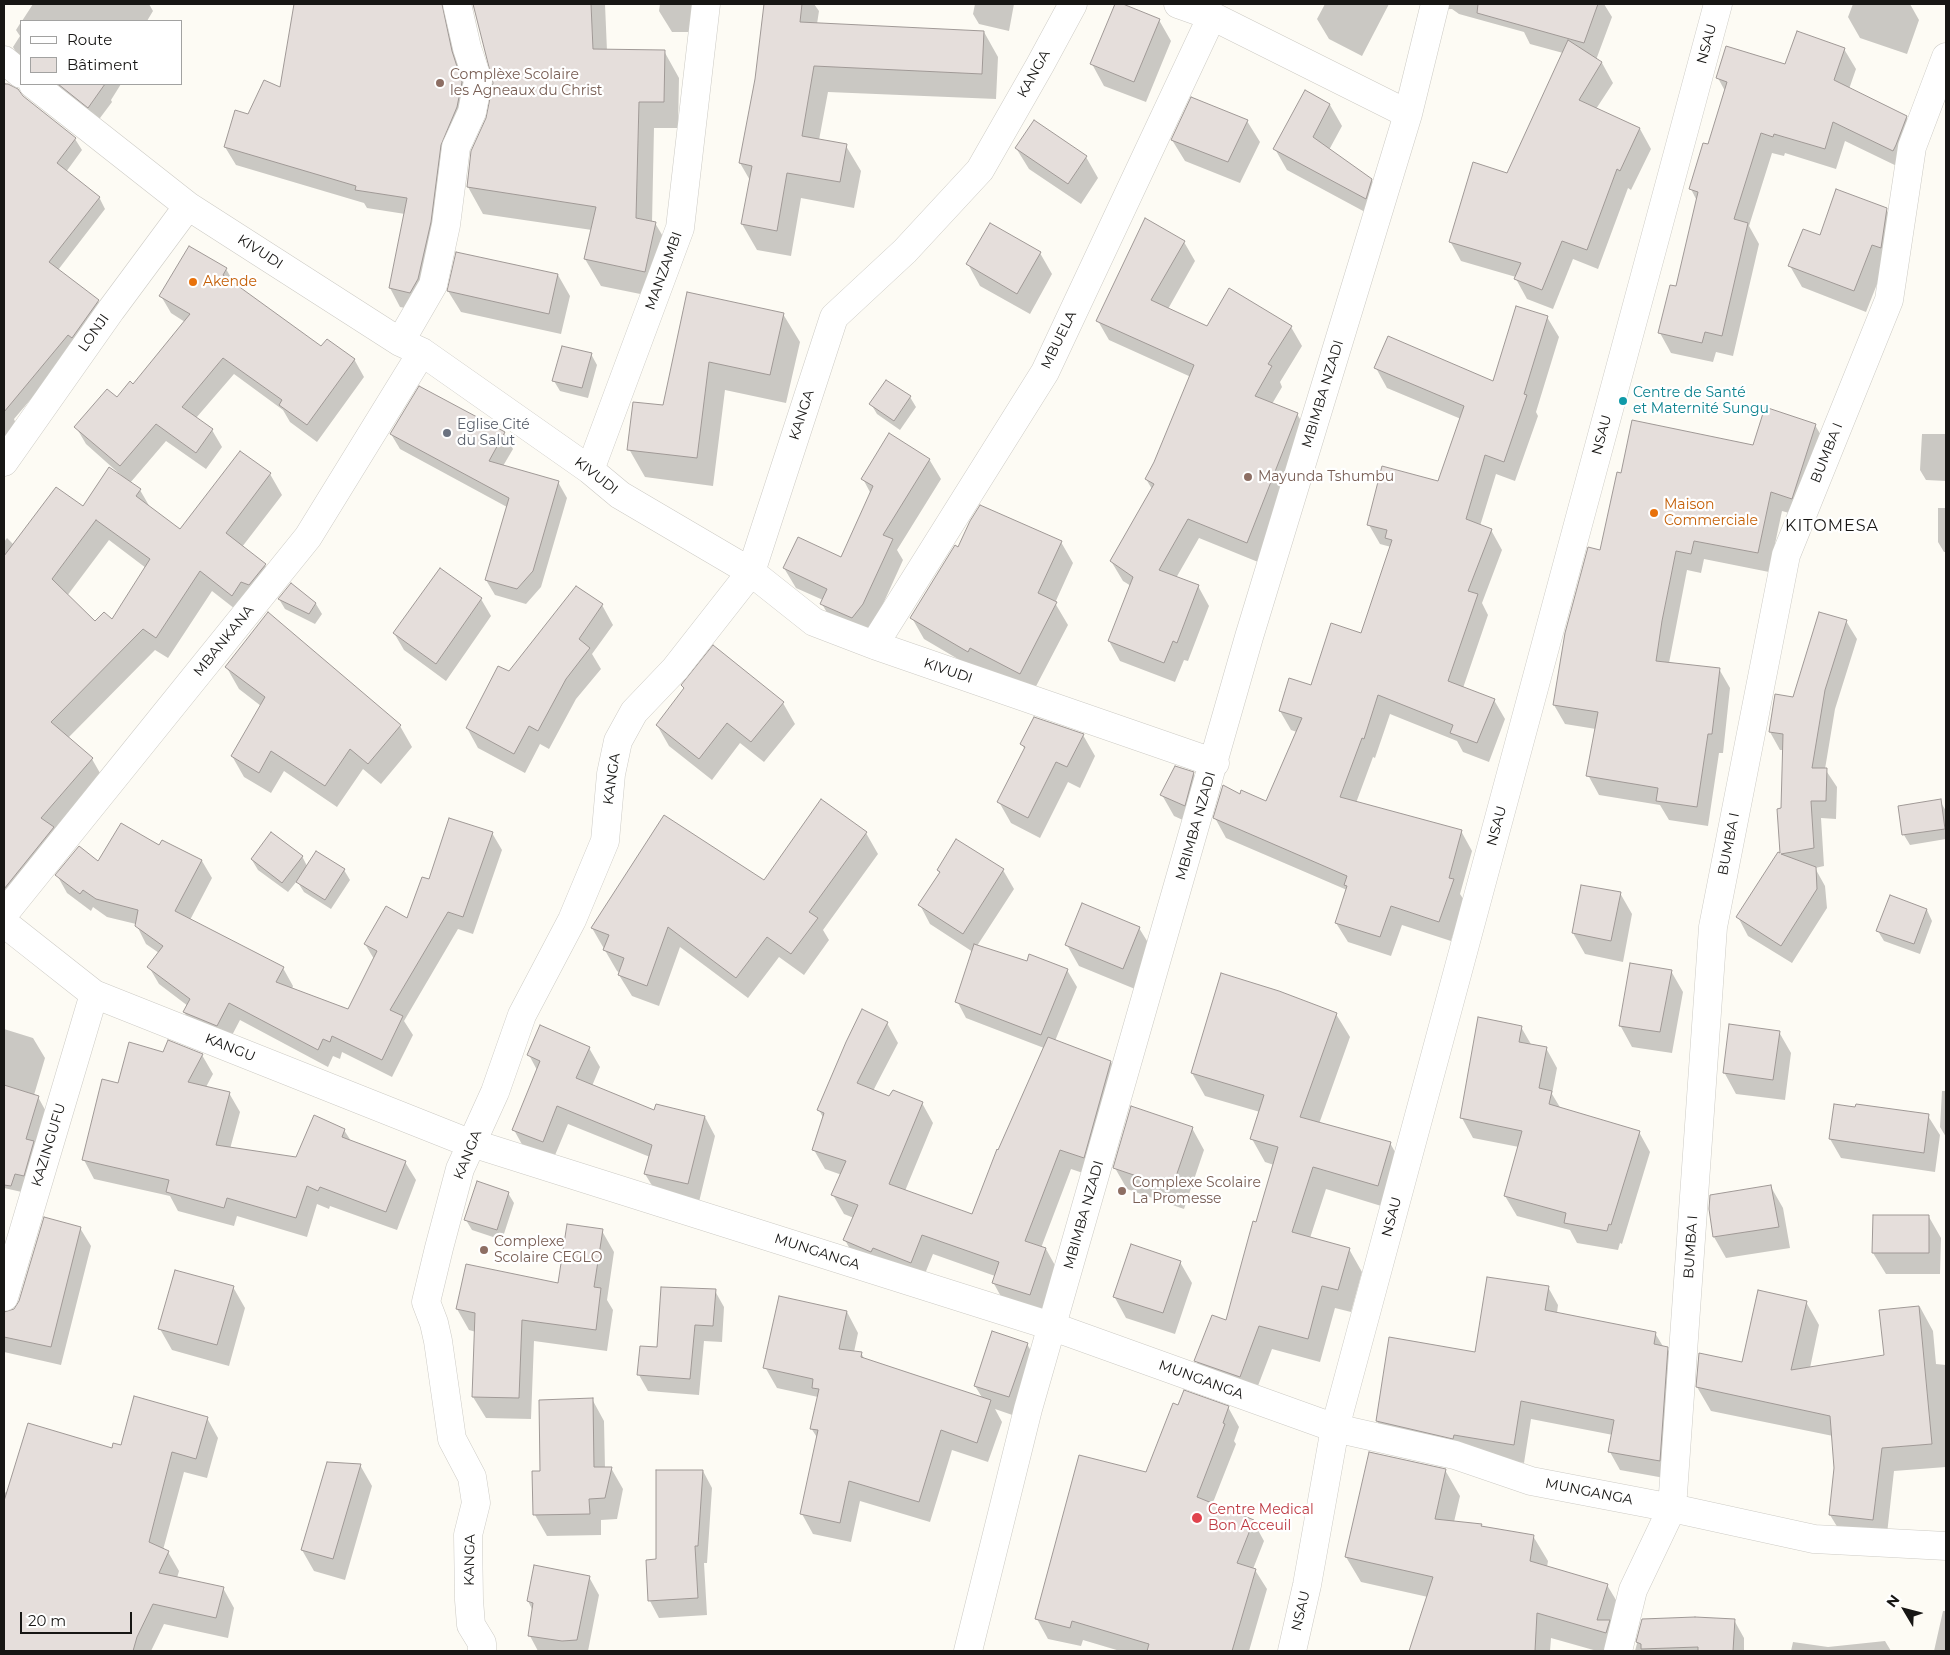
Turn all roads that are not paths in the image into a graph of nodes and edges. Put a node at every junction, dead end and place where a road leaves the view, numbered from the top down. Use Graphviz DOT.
graph roads {
  1 [pos="456,4"];
  2 [pos="706,4"];
  3 [pos="1073,4"];
  4 [pos="1178,4"];
  5 [pos="1435,4"];
  6 [pos="1718,4"];
  7 [pos="1212,16"];
  8 [pos="1946,57"];
  9 [pos="4,60"];
  10 [pos="20,73"];
  11 [pos="34,85"];
  12 [pos="1408,114"];
  13 [pos="188,206"];
  14 [pos="411,347"];
  15 [pos="4,462"];
  16 [pos="590,470"];
  17 [pos="751,572"];
  18 [pos="874,645"];
  19 [pos="1215,763"];
  20 [pos="4,914"];
  21 [pos="4,923"];
  22 [pos="94,994"];
  23 [pos="472,1143"];
  24 [pos="4,1297"];
  25 [pos="1052,1326"];
  26 [pos="1335,1428"];
  27 [pos="1672,1508"];
  28 [pos="1946,1546"];
  29 [pos="482,1651"];
  30 [pos="968,1651"];
  31 [pos="1292,1651"];
  32 [pos="1618,1651"];
  1 -- 14 [label="street, MBANKANA"];
  2 -- 16 [label="street, MANZAMBI"];
  3 -- 17 [label="street, KANGA"];
  4 -- 7 [label="street"];
  5 -- 12 [label="street, MBIMBA NZADI"];
  6 -- 26 [label="street, NSAU"];
  7 -- 12 [label="street"];
  7 -- 18 [label="street, MBUELA"];
  8 -- 27 [label="street, BUMBA I"];
  9 -- 10 [label="street"];
  11 -- 13 [label="street, KIVUDI"];
  12 -- 19 [label="street, MBIMBA NZADI"];
  13 -- 14 [label="street, KIVUDI"];
  13 -- 15 [label="street, LONJI"];
  14 -- 16 [label="street, KIVUDI"];
  14 -- 20 [label="street, MBANKANA"];
  16 -- 17 [label="street, KIVUDI"];
  17 -- 18 [label="street, KIVUDI"];
  17 -- 23 [label="street, KANGA"];
  18 -- 19 [label="street, KIVUDI"];
  19 -- 25 [label="street, MBIMBA NZADI"];
  21 -- 22 [label="street, KANGU"];
  22 -- 23 [label="street, KANGU"];
  22 -- 24 [label="street, KAZINGUFU"];
  23 -- 25 [label="street, MUNGANGA"];
  23 -- 29 [label="street, KANGA"];
  25 -- 26 [label="street, MUNGANGA"];
  25 -- 30 [label="street, MBIMBA NZADI"];
  26 -- 27 [label="street, MUNGANGA"];
  26 -- 31 [label="street, NSAU"];
  27 -- 28 [label="street, MUNGANGA"];
  27 -- 32 [label="street, BUMBA I"];
}
